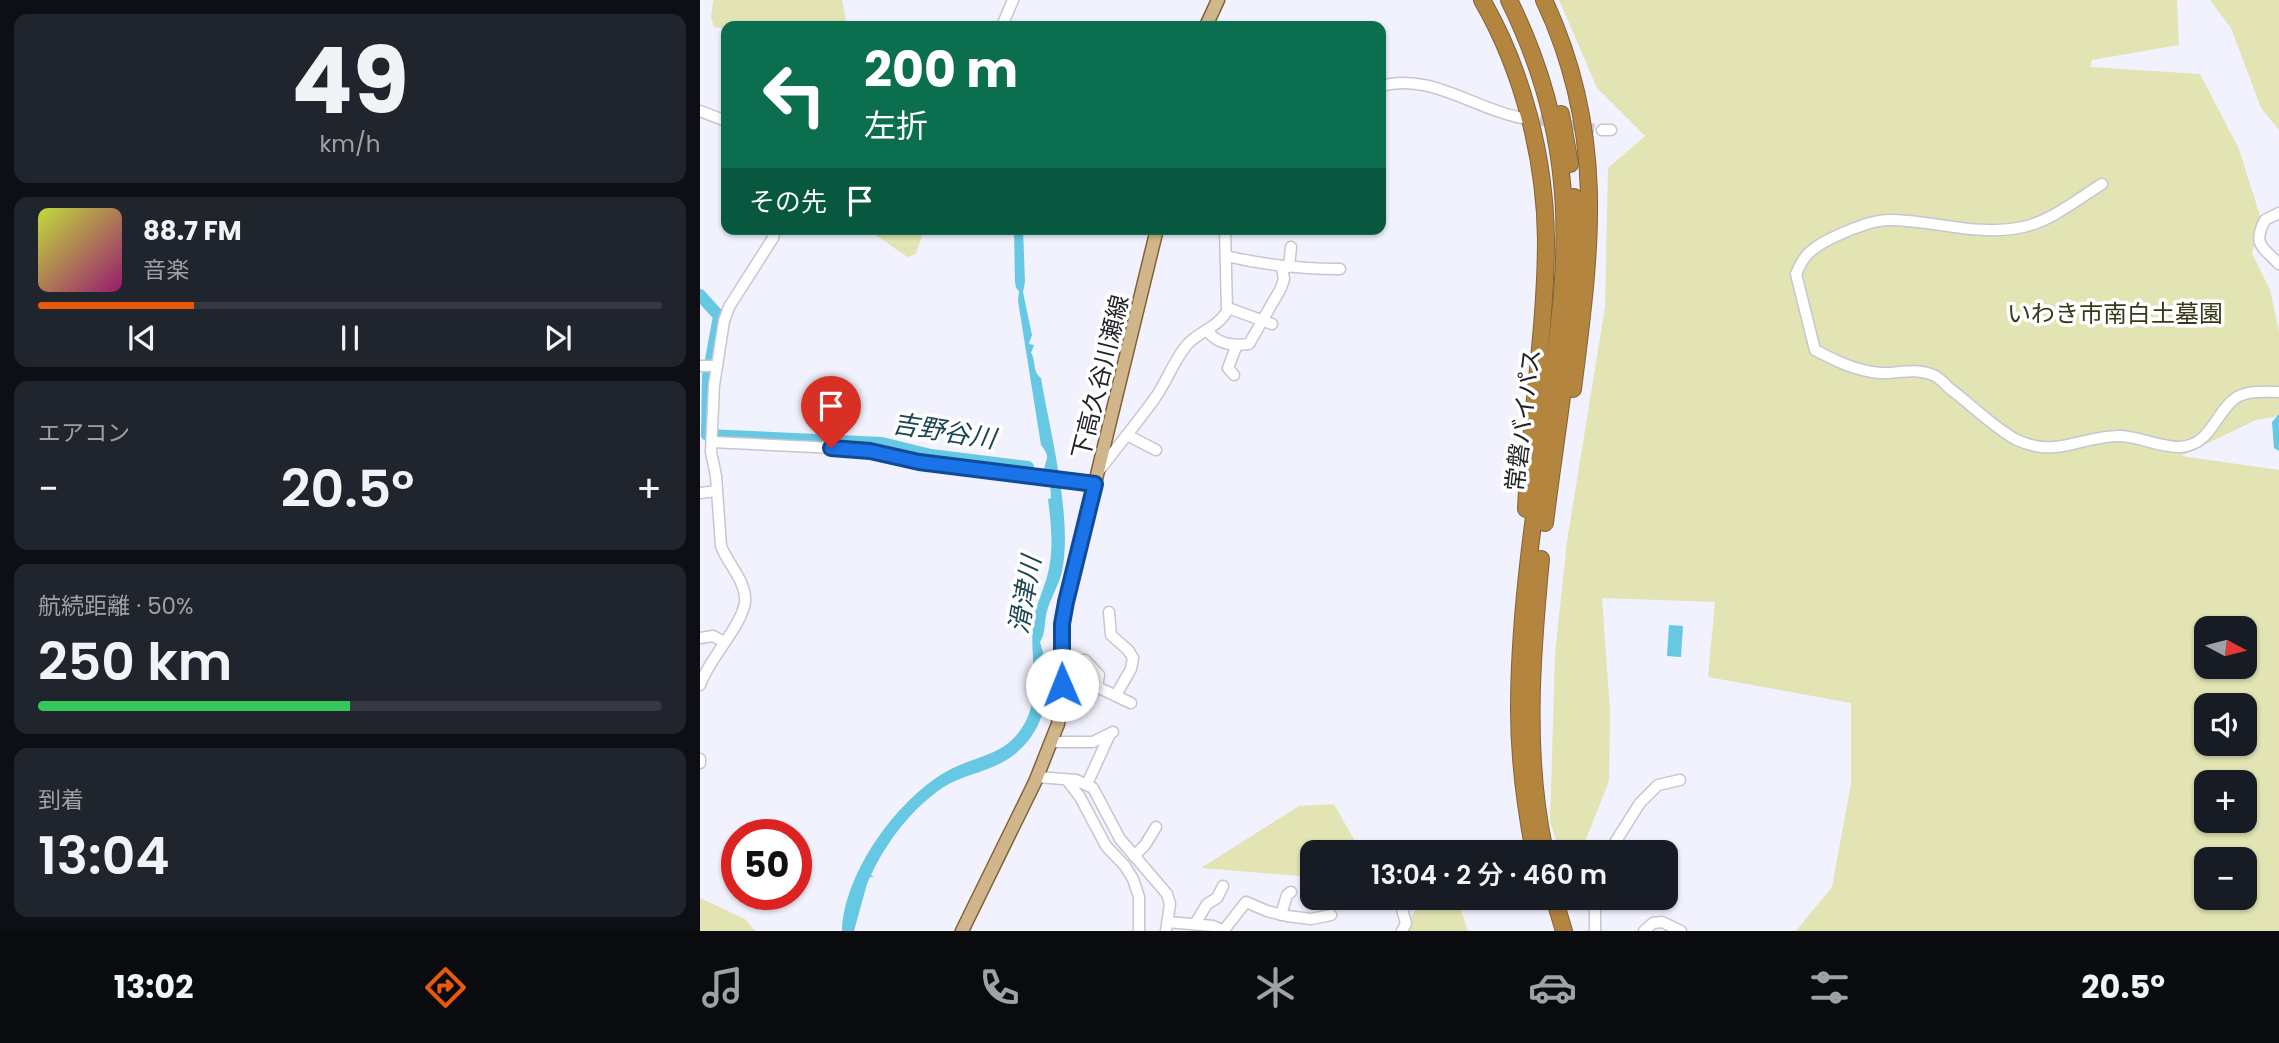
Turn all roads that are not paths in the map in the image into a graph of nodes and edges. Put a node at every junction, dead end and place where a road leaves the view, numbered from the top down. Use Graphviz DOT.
graph roads {
  1 [pos="1013,0"];
  2 [pos="1218,0"];
  3 [pos="1482,0"];
  4 [pos="1509,0"];
  5 [pos="1521,0"];
  6 [pos="1544,0"];
  7 [pos="1004,21"];
  8 [pos="1208,21"];
  9 [pos="1386,85"];
  10 [pos="700,111"];
  11 [pos="1522,118"];
  12 [pos="721,119"];
  13 [pos="2102,184"];
  14 [pos="2279,213"];
  15 [pos="774,235"];
  16 [pos="1156,235"];
  17 [pos="1225,235"];
  18 [pos="1291,247"];
  19 [pos="1226,256"];
  20 [pos="2279,264"];
  21 [pos="1285,267"];
  22 [pos="1340,269"];
  23 [pos="1228,308"];
  24 [pos="1268,323"];
  25 [pos="1207,330"];
  26 [pos="1236,347"];
  27 [pos="709,366"];
  28 [pos="1234,375"];
  29 [pos="2279,391"];
  30 [pos="1127,435"];
  31 [pos="712,438"];
  32 [pos="1156,450"];
  33 [pos="1096,478"];
  34 [pos="716,491"];
  35 [pos="700,493"];
  36 [pos="1542,544"];
  37 [pos="1109,612"];
  38 [pos="1524,613"];
  39 [pos="700,638"];
  40 [pos="724,642"];
  41 [pos="1061,664"];
  42 [pos="700,685"];
  43 [pos="1123,699"];
  44 [pos="1118,711"];
  45 [pos="1052,742"];
  46 [pos="1100,755"];
  47 [pos="1104,770"];
  48 [pos="1037,777"];
  49 [pos="1067,780"];
  50 [pos="1680,780"];
  51 [pos="1087,784"];
  52 [pos="1156,827"];
  53 [pos="1532,840"];
  54 [pos="1543,840"];
  55 [pos="1617,840"];
  56 [pos="1134,856"];
  57 [pos="1223,886"];
  58 [pos="1291,892"];
  59 [pos="1402,910"];
  60 [pos="1547,910"];
  61 [pos="1558,910"];
  62 [pos="1594,910"];
  63 [pos="1281,915"];
  64 [pos="1331,915"];
  65 [pos="1195,924"];
  66 [pos="1167,926"];
  67 [pos="1592,929"];
  68 [pos="1225,930"];
  69 [pos="962,931"];
  70 [pos="1139,931"];
  71 [pos="1402,931"];
  72 [pos="1553,931"];
  73 [pos="1564,931"];
  74 [pos="1644,931"];
  75 [pos="1681,931"];
  1 -- 7 [label="street"];
  2 -- 8 [label="main road"];
  3 -- 38 [label="highway"];
  4 -- 38 [label="highway, 常磐バイパス"];
  5 -- 36 [label="highway, 常磐バイパス"];
  6 -- 36 [label="highway"];
  9 -- 11 [label="street"];
  10 -- 12 [label="street"];
  13 -- 29 [label="street"];
  14 -- 20 [label="street"];
  15 -- 27 [label="street"];
  16 -- 33 [label="main road, 下高久谷川瀬線"];
  17 -- 19 [label="street"];
  18 -- 21 [label="street"];
  19 -- 21 [label="street"];
  19 -- 23 [label="street"];
  21 -- 22 [label="street"];
  21 -- 24 [label="street"];
  23 -- 24 [label="street"];
  23 -- 25 [label="street"];
  24 -- 26 [label="street"];
  25 -- 26 [label="street"];
  25 -- 30 [label="street"];
  26 -- 28 [label="street"];
  27 -- 31 [label="street"];
  30 -- 32 [label="street"];
  30 -- 33 [label="street"];
  31 -- 33 [label="street"];
  31 -- 34 [label="street"];
  33 -- 41 [label="main road, 下高久谷川瀬線"];
  34 -- 35 [label="street"];
  34 -- 40 [label="street"];
  36 -- 54 [label="highway, 常磐バイパス"];
  37 -- 43 [label="street"];
  38 -- 53 [label="highway, 常磐バイパス"];
  39 -- 40 [label="street"];
  40 -- 42 [label="street"];
  41 -- 43 [label="street"];
  41 -- 45 [label="main road, 下高久谷川瀬線"];
  43 -- 44 [label="street"];
  45 -- 46 [label="street"];
  45 -- 48 [label="main road, 下高久谷川瀬線"];
  46 -- 47 [label="street"];
  46 -- 51 [label="street"];
  48 -- 49 [label="street"];
  48 -- 69 [label="main road, 下高久谷川瀬線"];
  49 -- 51 [label="street"];
  49 -- 70 [label="street"];
  50 -- 55 [label="street"];
  51 -- 56 [label="street"];
  52 -- 56 [label="street"];
  56 -- 66 [label="street"];
  57 -- 65 [label="street"];
  58 -- 63 [label="street"];
  59 -- 71 [label="street"];
  60 -- 72 [label="highway"];
  61 -- 73 [label="highway"];
  62 -- 67 [label="street"];
  63 -- 64 [label="street"];
  63 -- 68 [label="street"];
  65 -- 66 [label="street"];
  65 -- 68 [label="street"];
  74 -- 75 [label="street"];
}
